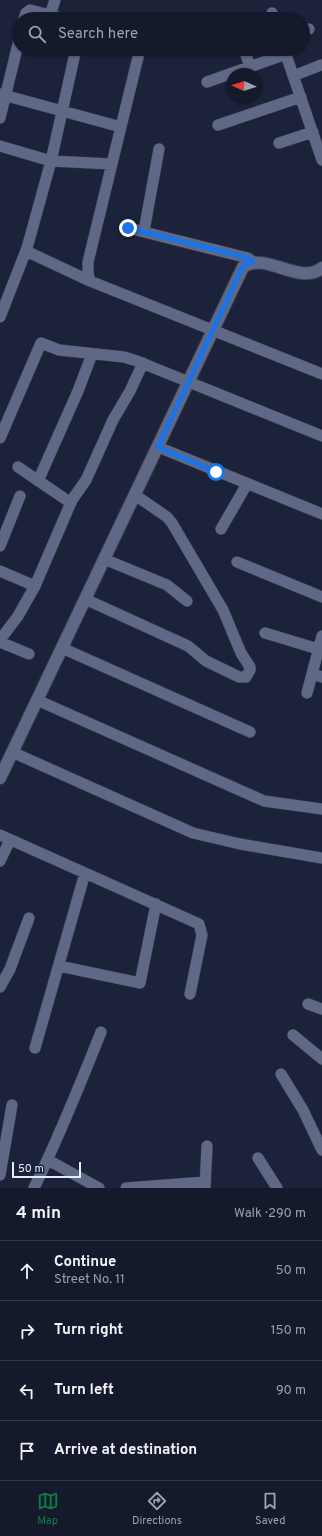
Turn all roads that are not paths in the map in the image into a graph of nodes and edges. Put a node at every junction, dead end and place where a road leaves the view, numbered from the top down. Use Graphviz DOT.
graph roads {
  1 [pos="55,0"];
  2 [pos="27,12"];
  3 [pos="38,12"];
  4 [pos="51,12"];
  5 [pos="14,56"];
  6 [pos="74,56"];
  7 [pos="138,56"];
  8 [pos="246,56"];
  9 [pos="274,56"];
  10 [pos="287,56"];
  11 [pos="321,65"];
  12 [pos="250,67"];
  13 [pos="293,76"];
  14 [pos="207,82"];
  15 [pos="3,95"];
  16 [pos="300,97"];
  17 [pos="62,111"];
  18 [pos="0,118"];
  19 [pos="218,125"];
  20 [pos="121,127"];
  21 [pos="313,132"];
  22 [pos="280,143"];
  23 [pos="0,146"];
  24 [pos="159,149"];
  25 [pos="322,160"];
  26 [pos="51,161"];
  27 [pos="112,164"];
  28 [pos="128,228"];
  29 [pos="144,231"];
  30 [pos="26,251"];
  31 [pos="253,262"];
  32 [pos="322,268"];
  33 [pos="90,281"];
  34 [pos="0,317"];
  35 [pos="214,329"];
  36 [pos="92,354"];
  37 [pos="143,363"];
  38 [pos="322,374"];
  39 [pos="189,382"];
  40 [pos="322,436"];
  41 [pos="0,438"];
  42 [pos="158,447"];
  43 [pos="18,467"];
  44 [pos="38,481"];
  45 [pos="247,484"];
  46 [pos="135,495"];
  47 [pos="20,496"];
  48 [pos="71,503"];
  49 [pos="322,514"];
  50 [pos="221,529"];
  51 [pos="0,546"];
  52 [pos="104,559"];
  53 [pos="237,562"];
  54 [pos="0,571"];
  55 [pos="35,586"];
  56 [pos="322,598"];
  57 [pos="85,599"];
  58 [pos="187,600"];
  59 [pos="265,633"];
  60 [pos="322,636"];
  61 [pos="0,641"];
  62 [pos="62,648"];
  63 [pos="318,649"];
  64 [pos="29,654"];
  65 [pos="317,675"];
  66 [pos="307,693"];
  67 [pos="37,700"];
  68 [pos="250,732"];
  69 [pos="12,752"];
  70 [pos="0,778"];
  71 [pos="322,808"];
  72 [pos="5,837"];
  73 [pos="322,858"];
  74 [pos="0,861"];
  75 [pos="85,873"];
  76 [pos="156,904"];
  77 [pos="29,918"];
  78 [pos="59,966"];
  79 [pos="0,987"];
  80 [pos="190,994"];
  81 [pos="308,1004"];
  82 [pos="322,1009"];
  83 [pos="101,1032"];
  84 [pos="293,1035"];
  85 [pos="36,1048"];
  86 [pos="322,1059"];
  87 [pos="281,1074"];
  88 [pos="12,1104"];
  89 [pos="207,1146"];
  90 [pos="322,1150"];
  91 [pos="258,1158"];
  92 [pos="48,1160"];
  93 [pos="0,1176"];
  94 [pos="205,1185"];
  95 [pos="34,1188"];
  96 [pos="99,1188"];
  97 [pos="126,1188"];
  98 [pos="277,1188"];
  1 -- 4 [label="street"];
  2 -- 3 [label="street"];
  5 -- 15 [label="street"];
  6 -- 17 [label="street"];
  7 -- 20 [label="street"];
  8 -- 12 [label="street"];
  9 -- 12 [label="street"];
  10 -- 13 [label="street"];
  11 -- 13 [label="street"];
  12 -- 14 [label="street"];
  13 -- 16 [label="street"];
  15 -- 17 [label="street"];
  15 -- 18 [label="street"];
  16 -- 19 [label="street"];
  16 -- 21 [label="street"];
  17 -- 20 [label="street"];
  17 -- 26 [label="street"];
  20 -- 27 [label="street"];
  21 -- 22 [label="street"];
  21 -- 25 [label="street"];
  23 -- 26 [label="street"];
  24 -- 29 [label="street"];
  26 -- 27 [label="street"];
  26 -- 30 [label="street"];
  27 -- 33 [label="street"];
  28 -- 29 [label="street"];
  29 -- 31 [label="street"];
  30 -- 33 [label="street"];
  30 -- 34 [label="street"];
  31 -- 32 [label="street"];
  31 -- 35 [label="street"];
  33 -- 35 [label="street"];
  35 -- 38 [label="street"];
  35 -- 39 [label="street"];
  36 -- 37 [label="street"];
  36 -- 41 [label="street"];
  36 -- 44 [label="street"];
  37 -- 39 [label="street"];
  37 -- 48 [label="street"];
  39 -- 40 [label="street"];
  39 -- 42 [label="street"];
  42 -- 45 [label="street"];
  42 -- 46 [label="street"];
  43 -- 44 [label="street"];
  44 -- 48 [label="street"];
  45 -- 49 [label="street"];
  45 -- 50 [label="street"];
  46 -- 52 [label="street"];
  46 -- 57 [label="street"];
  47 -- 51 [label="street"];
  48 -- 55 [label="street"];
  52 -- 57 [label="street"];
  52 -- 58 [label="street"];
  53 -- 56 [label="street"];
  54 -- 55 [label="street"];
  55 -- 61 [label="street"];
  57 -- 62 [label="street"];
  59 -- 63 [label="street"];
  60 -- 63 [label="street"];
  61 -- 64 [label="street"];
  62 -- 67 [label="street"];
  62 -- 68 [label="street"];
  63 -- 65 [label="street"];
  65 -- 66 [label="street"];
  67 -- 69 [label="street"];
  67 -- 71 [label="street"];
  69 -- 70 [label="street"];
  69 -- 73 [label="street"];
  72 -- 74 [label="street"];
  72 -- 75 [label="street"];
  75 -- 76 [label="street"];
  75 -- 78 [label="street"];
  76 -- 78 [label="street"];
  76 -- 80 [label="street"];
  77 -- 79 [label="street"];
  78 -- 85 [label="street"];
  81 -- 82 [label="street"];
  83 -- 92 [label="street"];
  84 -- 86 [label="street"];
  87 -- 90 [label="street"];
  88 -- 93 [label="street"];
  89 -- 94 [label="street"];
  91 -- 98 [label="street"];
  92 -- 95 [label="street"];
  92 -- 96 [label="street"];
  94 -- 97 [label="street"];
}
